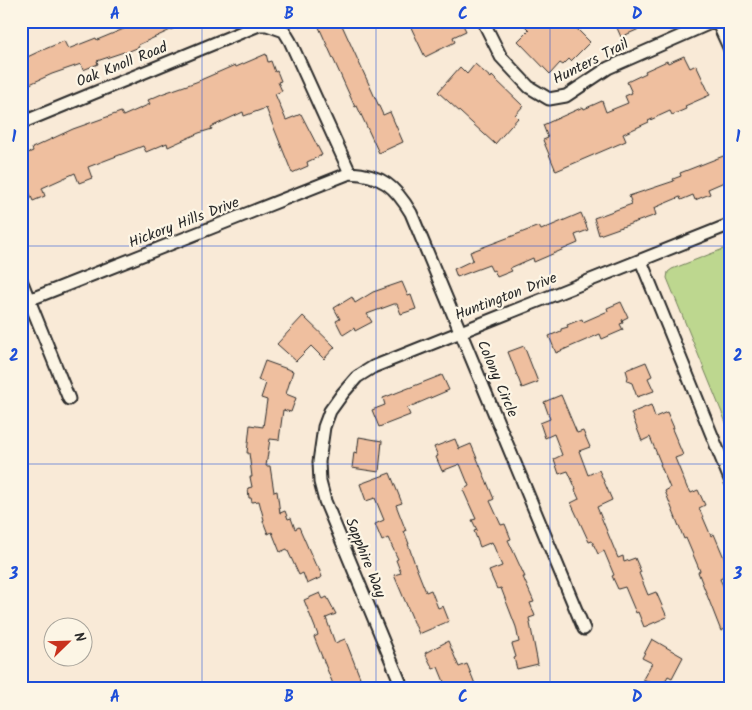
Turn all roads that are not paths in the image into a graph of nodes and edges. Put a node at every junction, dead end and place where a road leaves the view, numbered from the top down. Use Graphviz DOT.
graph roads {
  1 [pos="483,21"];
  2 [pos="716,21"];
  3 [pos="731,52"];
  4 [pos="21,123"];
  5 [pos="350,173"];
  6 [pos="731,224"];
  7 [pos="641,261"];
  8 [pos="21,280"];
  9 [pos="25,301"];
  10 [pos="461,331"];
  11 [pos="69,399"];
  12 [pos="323,434"];
  13 [pos="731,482"];
  14 [pos="584,629"];
  15 [pos="403,689"];
  1 -- 2 [label="street, Hunters Trail"];
  2 -- 3 [label="street"];
  4 -- 5 [label="street, Oak Knoll Road"];
  5 -- 9 [label="street, Hickory Hills Drive"];
  5 -- 10 [label="street, Colony Circle"];
  6 -- 7 [label="street, Huntington Drive"];
  7 -- 10 [label="street, Huntington Drive"];
  7 -- 13 [label="street"];
  8 -- 9 [label="street"];
  9 -- 11 [label="street"];
  10 -- 12 [label="street, Huntington Drive"];
  10 -- 14 [label="street, Colony Circle"];
  12 -- 15 [label="street, Sapphire Way"];
}
